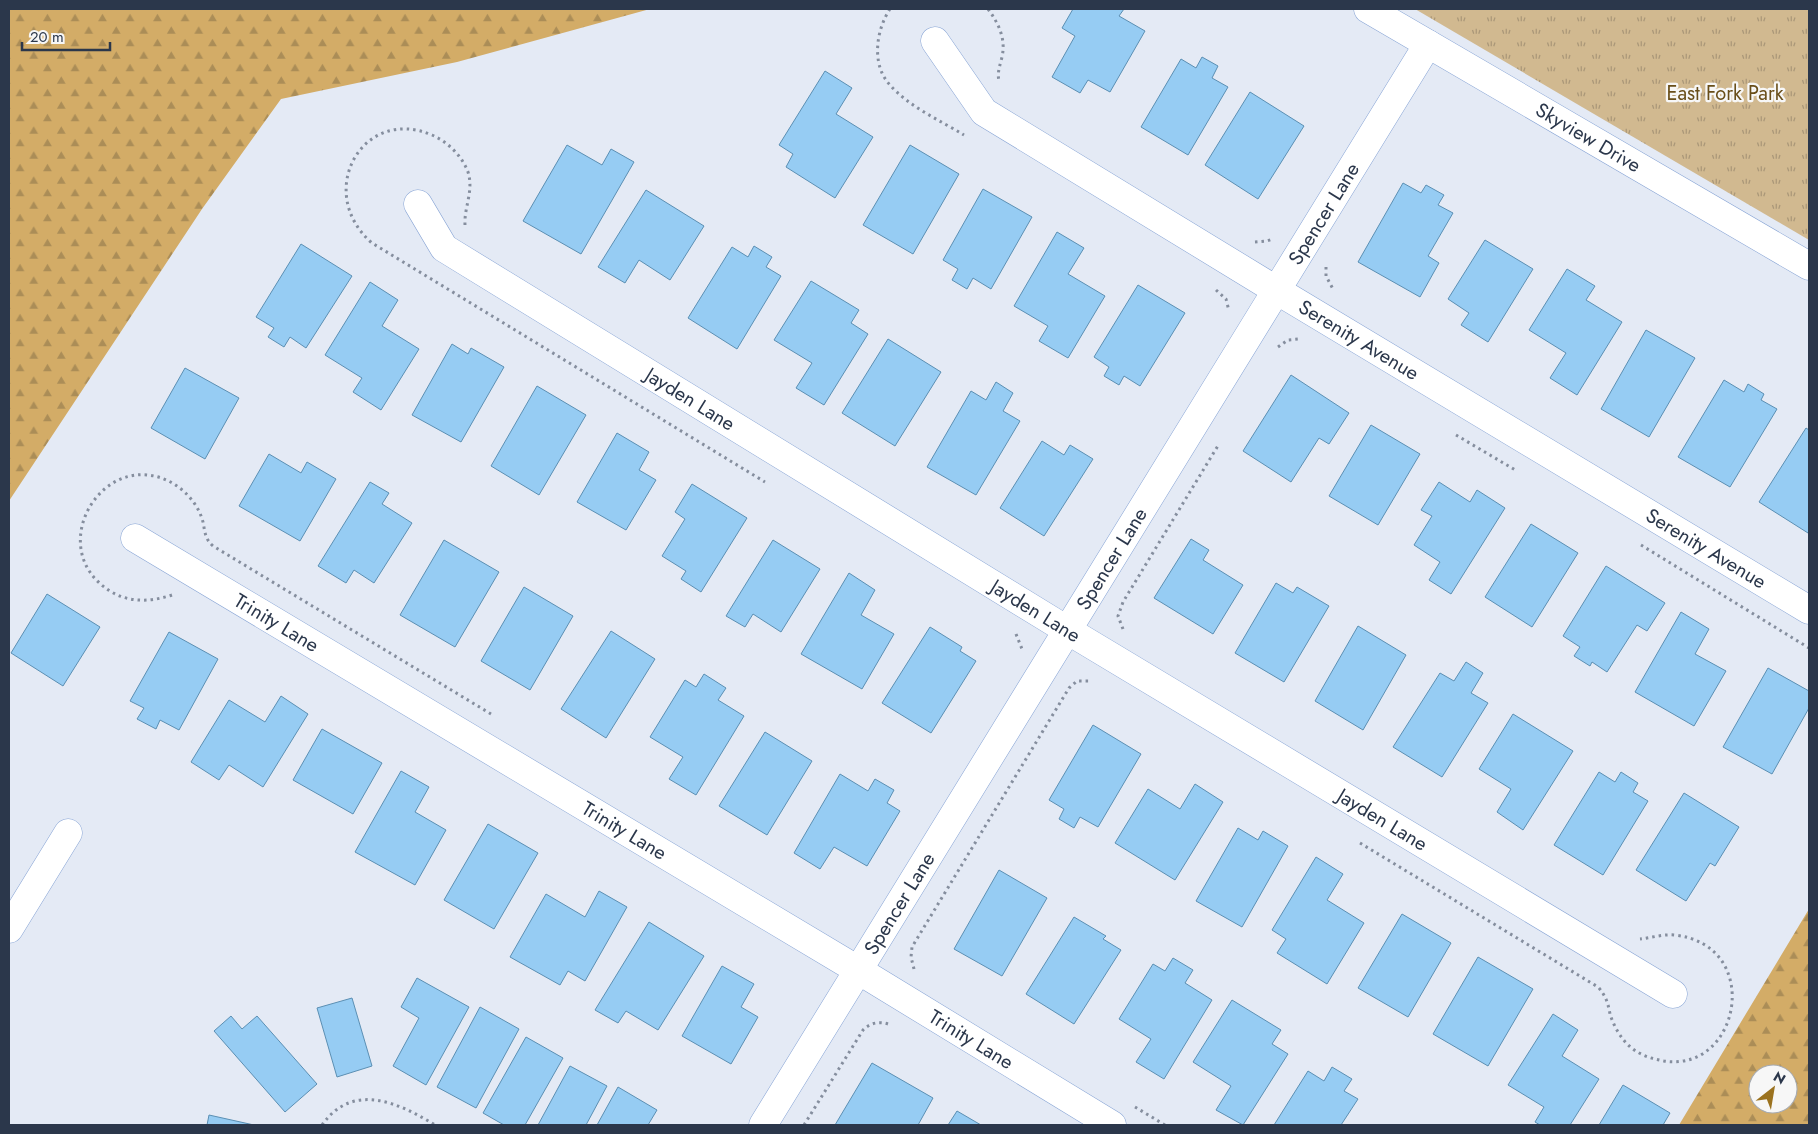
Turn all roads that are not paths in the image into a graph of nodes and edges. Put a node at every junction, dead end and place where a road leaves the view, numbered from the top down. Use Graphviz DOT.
graph roads {
  1 [pos="1368,9"];
  2 [pos="935,41"];
  3 [pos="1428,44"];
  4 [pos="418,204"];
  5 [pos="1809,266"];
  6 [pos="1276,290"];
  7 [pos="135,538"];
  8 [pos="1809,610"];
  9 [pos="1067,630"];
  10 [pos="68,834"];
  11 [pos="9,929"];
  12 [pos="858,970"];
  13 [pos="1673,994"];
  14 [pos="763,1125"];
  15 [pos="1112,1125"];
  1 -- 3 [label="street, Skyview Drive"];
  2 -- 6 [label="street, Serenity Avenue"];
  3 -- 5 [label="street, Skyview Drive"];
  3 -- 6 [label="street, Spencer Lane"];
  4 -- 9 [label="street, Jayden Lane"];
  6 -- 8 [label="street, Serenity Avenue"];
  6 -- 9 [label="street, Spencer Lane"];
  7 -- 12 [label="street, Trinity Lane"];
  9 -- 12 [label="street, Spencer Lane"];
  9 -- 13 [label="street, Jayden Lane"];
  10 -- 11 [label="street"];
  12 -- 14 [label="street, Spencer Lane"];
  12 -- 15 [label="street, Trinity Lane"];
}
